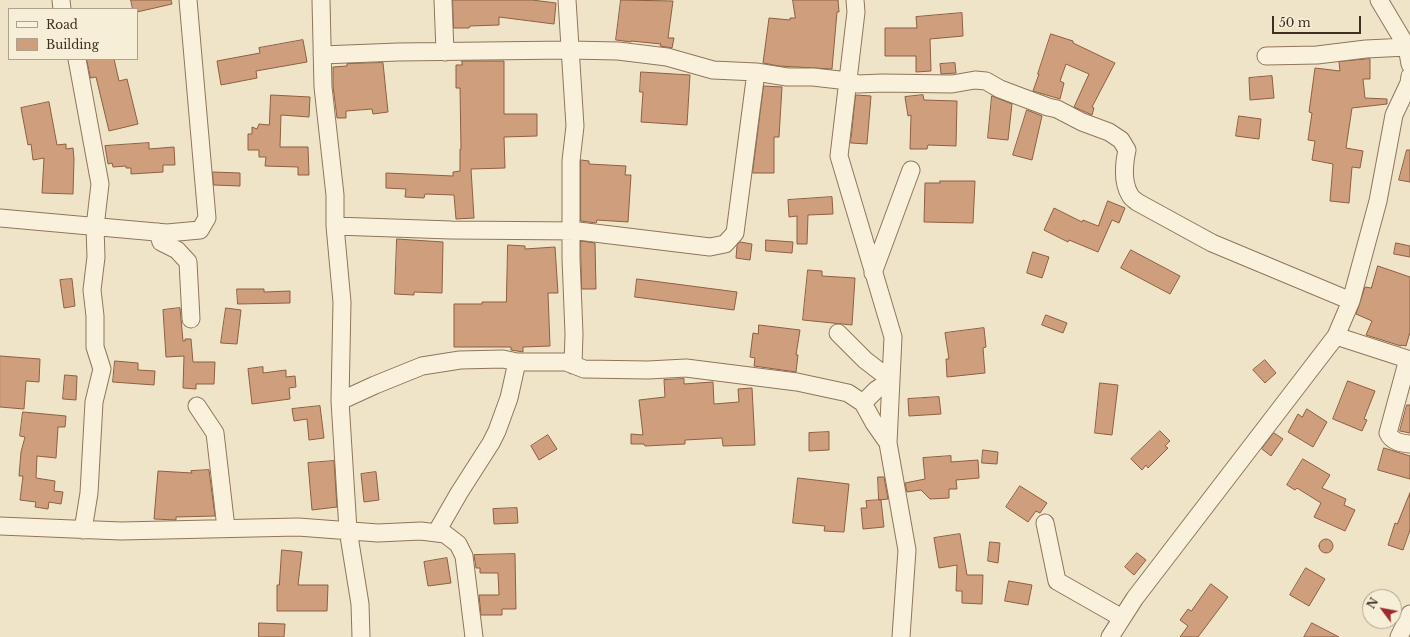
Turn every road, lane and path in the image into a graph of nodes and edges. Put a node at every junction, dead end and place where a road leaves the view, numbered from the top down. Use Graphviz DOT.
graph roads {
  1 [pos="188,0"];
  2 [pos="321,0"];
  3 [pos="443,0"];
  4 [pos="567,0"];
  5 [pos="855,0"];
  6 [pos="1379,0"];
  7 [pos="1406,47"];
  8 [pos="569,50"];
  9 [pos="445,52"];
  10 [pos="322,55"];
  11 [pos="1266,56"];
  12 [pos="77,60"];
  13 [pos="1410,64"];
  14 [pos="756,72"];
  15 [pos="1410,76"];
  16 [pos="848,81"];
  17 [pos="911,170"];
  18 [pos="0,218"];
  19 [pos="335,226"];
  20 [pos="95,227"];
  21 [pos="570,231"];
  22 [pos="158,232"];
  23 [pos="873,273"];
  24 [pos="1351,301"];
  25 [pos="191,319"];
  26 [pos="838,333"];
  27 [pos="1336,336"];
  28 [pos="1409,360"];
  29 [pos="517,362"];
  30 [pos="573,365"];
  31 [pos="891,380"];
  32 [pos="340,401"];
  33 [pos="863,403"];
  34 [pos="197,406"];
  35 [pos="888,443"];
  36 [pos="1410,444"];
  37 [pos="1045,523"];
  38 [pos="0,526"];
  39 [pos="226,528"];
  40 [pos="83,530"];
  41 [pos="348,530"];
  42 [pos="436,533"];
  43 [pos="1410,614"];
  44 [pos="1122,618"];
  45 [pos="361,637"];
  46 [pos="474,637"];
  47 [pos="902,637"];
  48 [pos="1110,637"];
  49 [pos="1399,637"];
  1 -- 22 [label="street"];
  2 -- 10 [label="street"];
  3 -- 9 [label="street"];
  4 -- 8 [label="street"];
  5 -- 16 [label="street"];
  6 -- 7 [label="street"];
  7 -- 11 [label="street"];
  7 -- 13 [label="street"];
  8 -- 9 [label="street"];
  8 -- 14 [label="street"];
  8 -- 21 [label="street"];
  9 -- 10 [label="street"];
  10 -- 19 [label="street"];
  12 -- 20 [label="street"];
  14 -- 16 [label="street"];
  14 -- 21 [label="street"];
  15 -- 24 [label="street"];
  16 -- 23 [label="street"];
  16 -- 24 [label="street"];
  17 -- 23 [label="street"];
  18 -- 20 [label="street"];
  19 -- 21 [label="street"];
  19 -- 32 [label="street"];
  20 -- 22 [label="street"];
  20 -- 40 [label="street"];
  21 -- 30 [label="street"];
  22 -- 25 [label="street"];
  23 -- 31 [label="street"];
  24 -- 27 [label="street"];
  26 -- 31 [label="street"];
  27 -- 28 [label="street"];
  27 -- 44 [label="street"];
  28 -- 36 [label="street"];
  29 -- 30 [label="street"];
  29 -- 32 [label="street"];
  29 -- 42 [label="street"];
  30 -- 33 [label="street"];
  31 -- 33 [label="street"];
  31 -- 35 [label="street"];
  32 -- 41 [label="street"];
  33 -- 35 [label="street"];
  34 -- 39 [label="street"];
  35 -- 47 [label="street"];
  37 -- 44 [label="street"];
  38 -- 40 [label="street"];
  39 -- 40 [label="street"];
  39 -- 41 [label="street"];
  41 -- 42 [label="street"];
  41 -- 45 [label="street"];
  42 -- 46 [label="street"];
  43 -- 49 [label="street"];
  44 -- 48 [label="street"];
}
